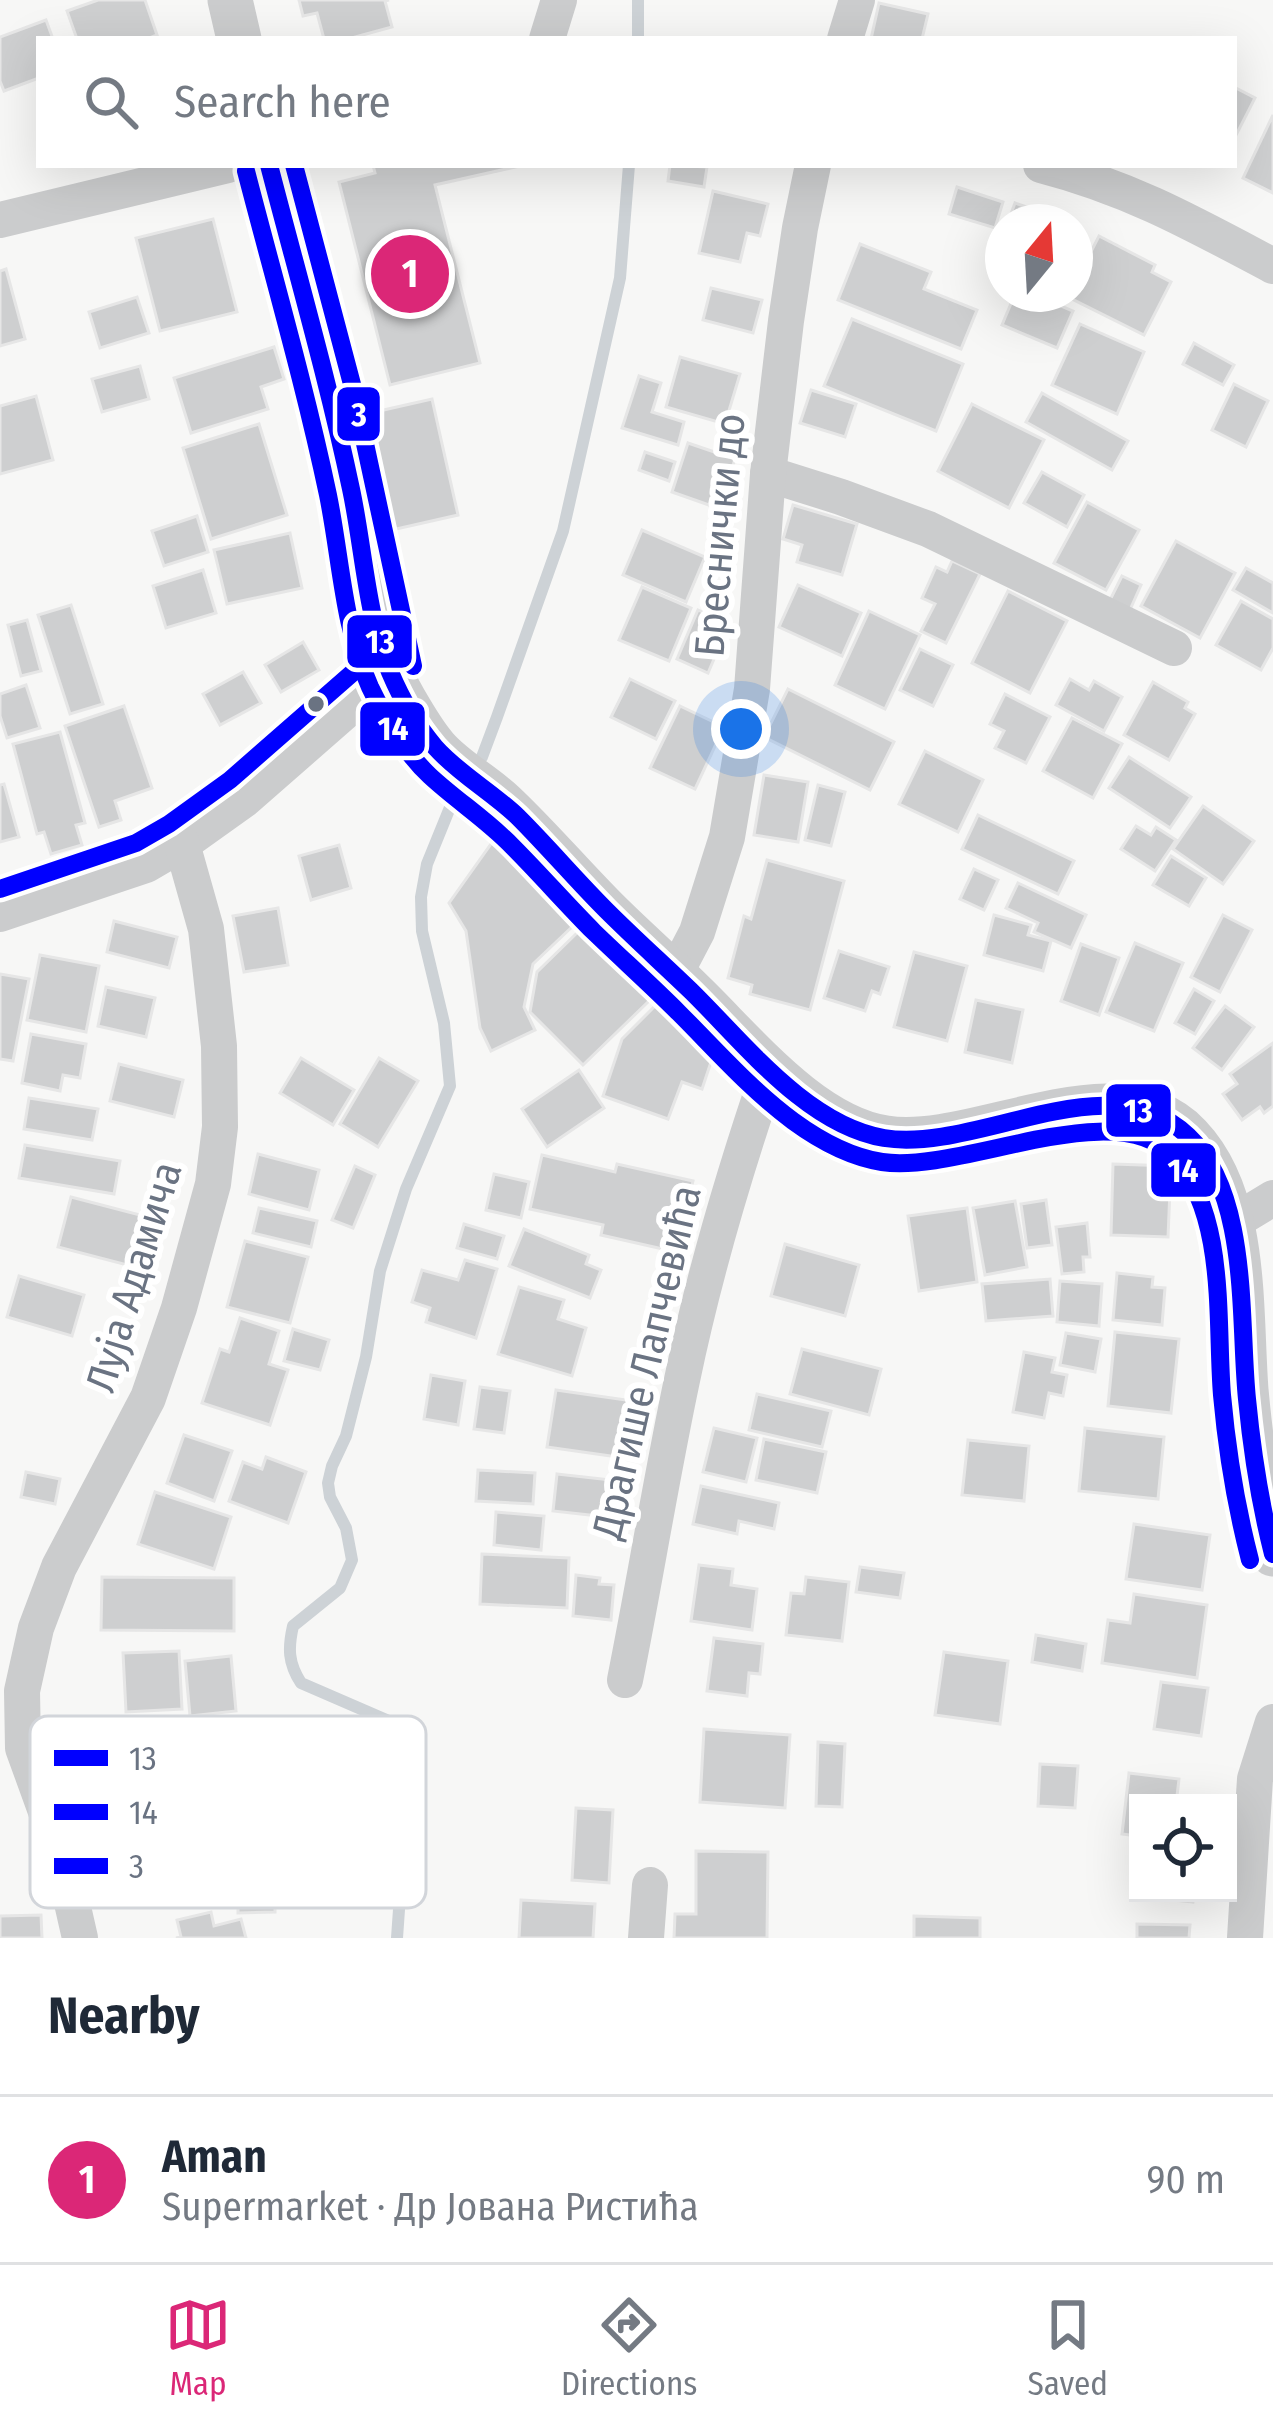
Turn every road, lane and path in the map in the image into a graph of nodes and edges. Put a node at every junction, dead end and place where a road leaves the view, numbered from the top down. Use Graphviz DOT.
graph roads {
  1 [pos="230,0"];
  2 [pos="559,0"];
  3 [pos="857,0"];
  4 [pos="238,36"];
  5 [pos="548,36"];
  6 [pos="846,36"];
  7 [pos="216,168"];
  8 [pos="270,168"];
  9 [pos="812,168"];
  10 [pos="1052,168"];
  11 [pos="0,220"];
  12 [pos="1273,266"];
  13 [pos="768,474"];
  14 [pos="1174,648"];
  15 [pos="390,672"];
  16 [pos="182,844"];
  17 [pos="0,914"];
  18 [pos="674,974"];
  19 [pos="770,1068"];
  20 [pos="1273,1198"];
  21 [pos="1232,1222"];
  22 [pos="1273,1555"];
  23 [pos="626,1680"];
  24 [pos="11,1694"];
  25 [pos="1273,1722"];
  26 [pos="30,1767"];
  27 [pos="650,1885"];
  28 [pos="73,1908"];
  29 [pos="80,1938"];
  30 [pos="646,1938"];
  31 [pos="1245,1938"];
  1 -- 4 [label="street"];
  2 -- 5 [label="street"];
  3 -- 6 [label="street"];
  7 -- 11 [label="street"];
  8 -- 15 [label="street"];
  9 -- 13 [label="street, Бреснички до"];
  10 -- 12 [label="street"];
  13 -- 14 [label="street"];
  13 -- 18 [label="street, Бреснички до"];
  15 -- 16 [label="street"];
  15 -- 18 [label="street"];
  16 -- 17 [label="street"];
  16 -- 24 [label="street, Луја Адамича"];
  18 -- 19 [label="street"];
  19 -- 21 [label="street"];
  19 -- 23 [label="street, Драгише Лапчевића"];
  20 -- 21 [label="street"];
  21 -- 22 [label="street"];
  24 -- 26 [label="street, Луја Адамича"];
  25 -- 31 [label="street"];
  27 -- 30 [label="street"];
  28 -- 29 [label="street, Луја Адамича"];
}
